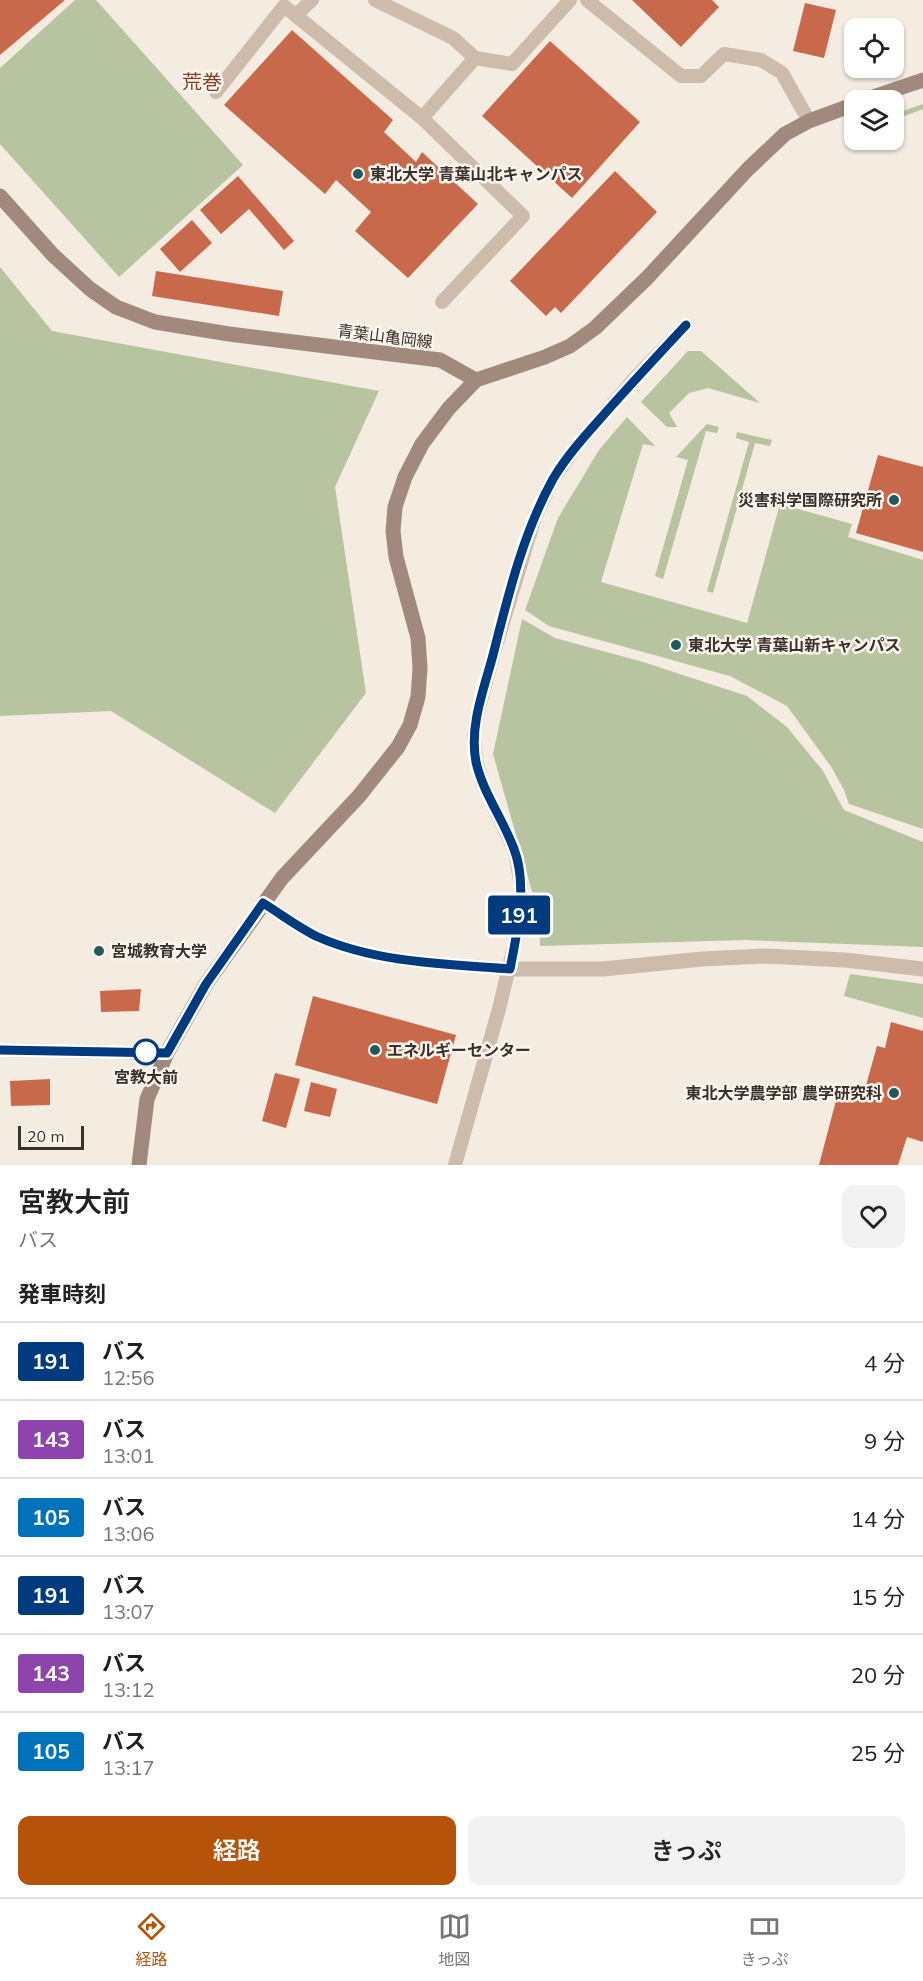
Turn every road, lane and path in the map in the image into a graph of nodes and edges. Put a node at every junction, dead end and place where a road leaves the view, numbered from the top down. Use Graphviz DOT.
graph roads {
  1 [pos="312,0"];
  2 [pos="375,0"];
  3 [pos="570,0"];
  4 [pos="586,0"];
  5 [pos="296,15"];
  6 [pos="476,57"];
  7 [pos="923,80"];
  8 [pos="894,90"];
  9 [pos="216,92"];
  10 [pos="844,108"];
  11 [pos="422,118"];
  12 [pos="809,121"];
  13 [pos="0,196"];
  14 [pos="442,302"];
  15 [pos="686,325"];
  16 [pos="476,380"];
  17 [pos="263,903"];
  18 [pos="510,969"];
  19 [pos="923,969"];
  20 [pos="0,1050"];
  21 [pos="167,1053"];
  22 [pos="139,1165"];
  23 [pos="455,1165"];
  1 -- 5 [label="lane"];
  2 -- 6 [label="lane"];
  3 -- 6 [label="lane"];
  4 -- 12 [label="lane"];
  5 -- 9 [label="lane"];
  5 -- 11 [label="lane"];
  6 -- 11 [label="lane"];
  7 -- 8 [label="street"];
  10 -- 12 [label="street"];
  11 -- 14 [label="lane"];
  12 -- 16 [label="street"];
  13 -- 16 [label="street, 青葉山亀岡線"];
  15 -- 18 [label="lane"];
  16 -- 17 [label="street"];
  17 -- 18 [label="lane"];
  17 -- 21 [label="street"];
  18 -- 19 [label="street"];
  18 -- 23 [label="lane"];
  20 -- 21 [label="lane"];
  21 -- 22 [label="street"];
}
